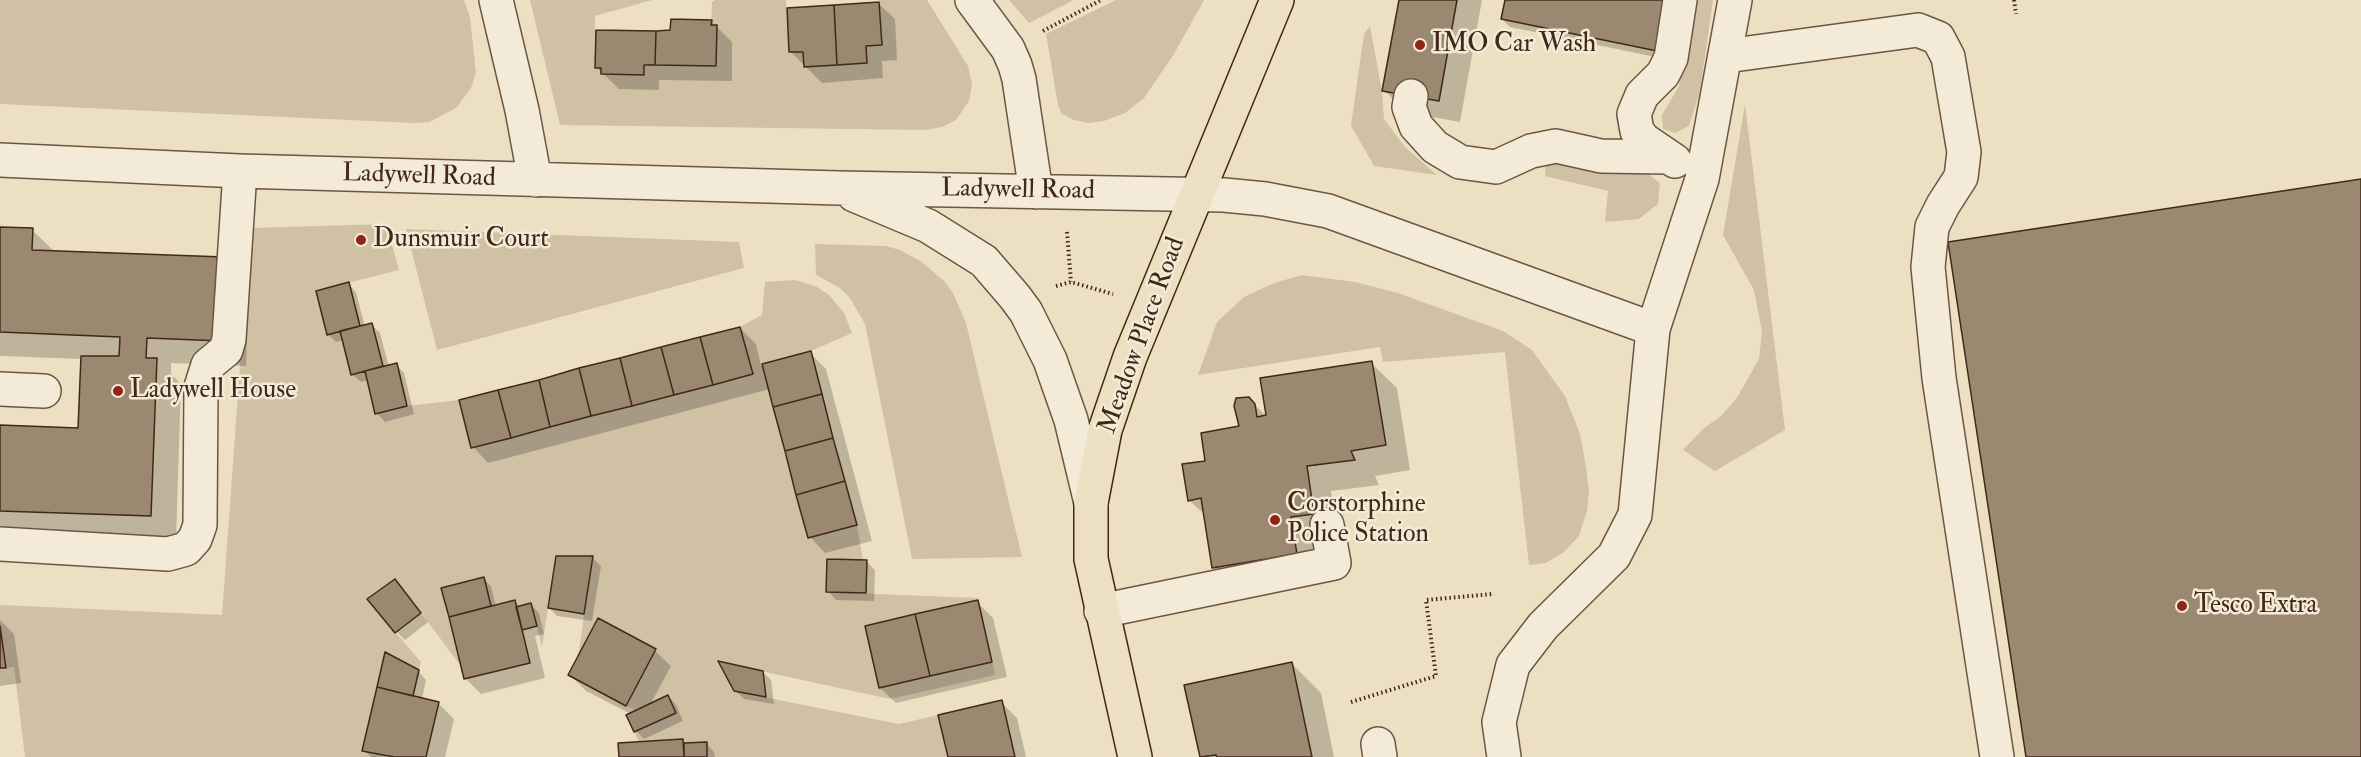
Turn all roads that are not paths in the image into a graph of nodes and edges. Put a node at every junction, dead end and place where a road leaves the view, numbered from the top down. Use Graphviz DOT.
graph roads {
  1 [pos="496,0"];
  2 [pos="972,0"];
  3 [pos="1277,0"];
  4 [pos="1680,0"];
  5 [pos="1735,0"];
  6 [pos="1726,56"];
  7 [pos="1411,96"];
  8 [pos="1669,157"];
  9 [pos="0,160"];
  10 [pos="240,171"];
  11 [pos="1701,179"];
  12 [pos="535,180"];
  13 [pos="839,188"];
  14 [pos="1050,192"];
  15 [pos="1197,194"];
  16 [pos="1653,329"];
  17 [pos="0,389"];
  18 [pos="44,391"];
  19 [pos="1091,503"];
  20 [pos="1327,525"];
  21 [pos="0,544"];
  22 [pos="1101,611"];
  23 [pos="1135,757"];
  24 [pos="1504,757"];
  25 [pos="1997,757"];
  1 -- 12 [label="street"];
  2 -- 14 [label="street"];
  3 -- 15 [label="main road, Meadow Place Road"];
  4 -- 8 [label="street"];
  5 -- 6 [label="street"];
  6 -- 11 [label="street"];
  6 -- 25 [label="street"];
  7 -- 8 [label="street"];
  8 -- 11 [label="street"];
  9 -- 10 [label="street, Ladywell Road"];
  10 -- 12 [label="street, Ladywell Road"];
  10 -- 21 [label="street"];
  11 -- 16 [label="street"];
  12 -- 13 [label="street, Ladywell Road"];
  13 -- 14 [label="street, Ladywell Road"];
  13 -- 19 [label="street, Ladywell Road"];
  14 -- 15 [label="street, Ladywell Road"];
  15 -- 16 [label="street, Ladywell Road"];
  15 -- 19 [label="main road, Meadow Place Road"];
  16 -- 24 [label="street"];
  17 -- 18 [label="street"];
  19 -- 22 [label="main road, Meadow Place Road"];
  20 -- 22 [label="street"];
  22 -- 23 [label="main road, Meadow Place Road"];
}
